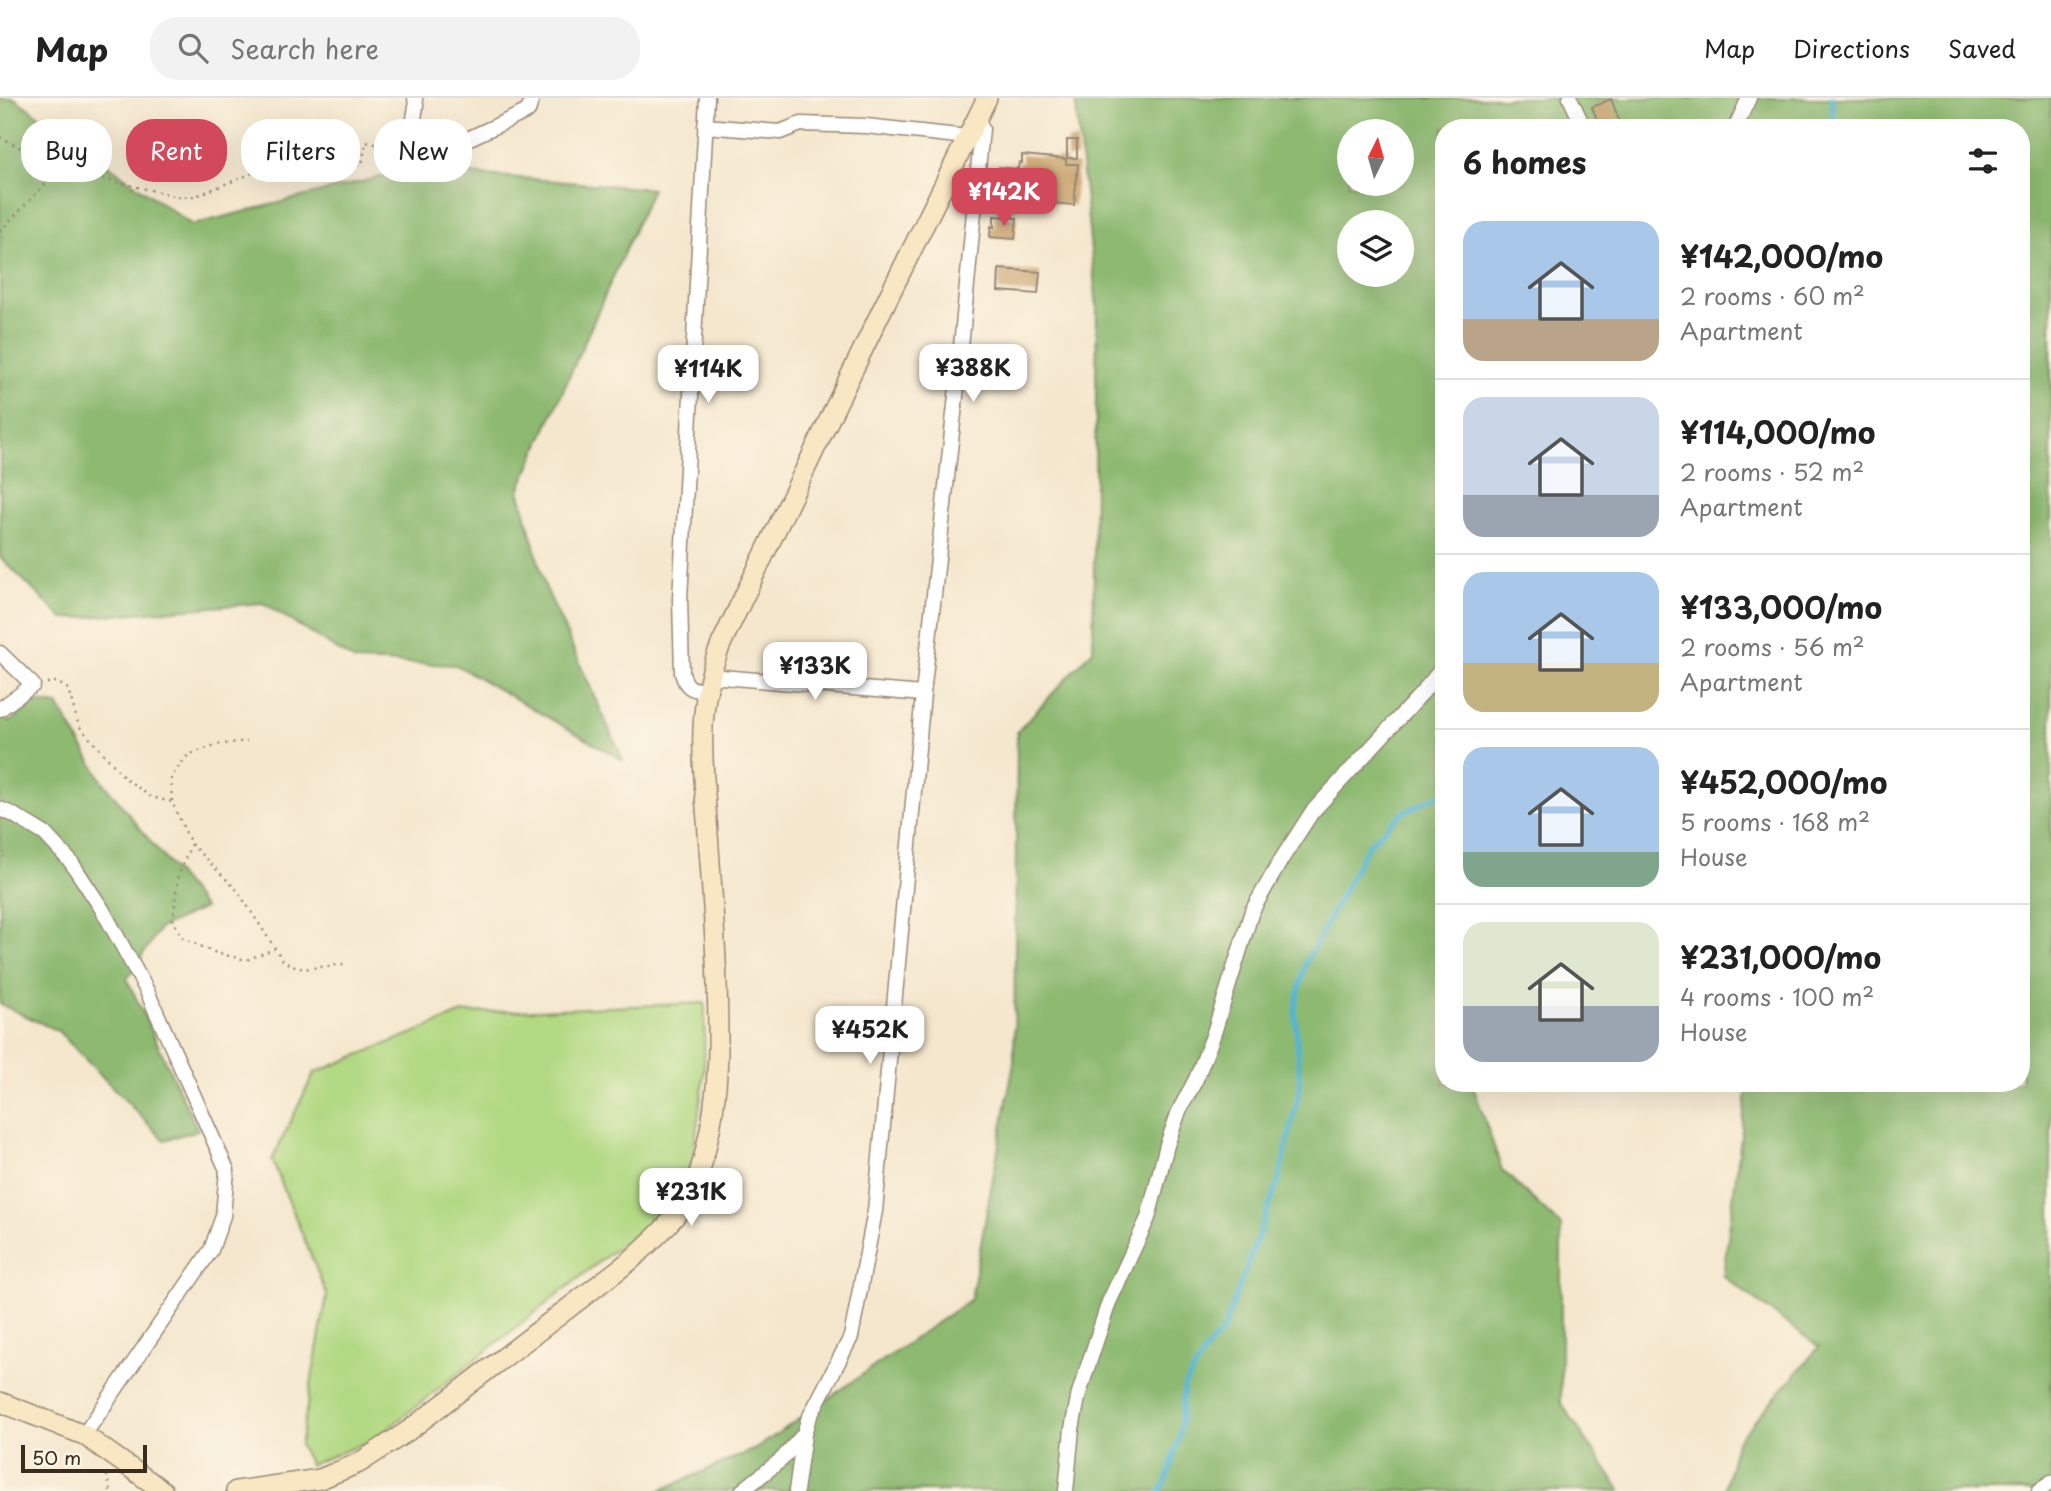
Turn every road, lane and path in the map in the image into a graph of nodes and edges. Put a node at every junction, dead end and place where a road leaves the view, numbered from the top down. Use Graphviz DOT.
graph roads {
  1 [pos="415,98"];
  2 [pos="532,98"];
  3 [pos="707,98"];
  4 [pos="987,98"];
  5 [pos="1570,98"];
  6 [pos="1749,98"];
  7 [pos="414,119"];
  8 [pos="978,119"];
  9 [pos="1580,119"];
  10 [pos="1739,119"];
  11 [pos="705,126"];
  12 [pos="0,137"];
  13 [pos="472,137"];
  14 [pos="968,137"];
  15 [pos="374,144"];
  16 [pos="21,148"];
  17 [pos="112,181"];
  18 [pos="47,182"];
  19 [pos="0,231"];
  20 [pos="0,653"];
  21 [pos="1435,677"];
  22 [pos="708,684"];
  23 [pos="33,685"];
  24 [pos="923,694"];
  25 [pos="0,709"];
  26 [pos="247,741"];
  27 [pos="172,802"];
  28 [pos="0,809"];
  29 [pos="191,844"];
  30 [pos="275,949"];
  31 [pos="346,964"];
  32 [pos="0,1402"];
  33 [pos="804,1434"];
  34 [pos="84,1435"];
  35 [pos="2051,1482"];
  36 [pos="163,1491"];
  37 [pos="236,1491"];
  38 [pos="743,1491"];
  39 [pos="796,1491"];
  40 [pos="1066,1491"];
  41 [pos="2039,1491"];
  1 -- 7 [label="street"];
  2 -- 13 [label="street"];
  3 -- 11 [label="street"];
  4 -- 8 [label="street"];
  5 -- 9 [label="street"];
  6 -- 10 [label="street"];
  8 -- 14 [label="street"];
  8 -- 24 [label="street"];
  11 -- 14 [label="street"];
  11 -- 22 [label="street"];
  12 -- 16 [label="path"];
  14 -- 22 [label="street"];
  15 -- 17 [label="path"];
  18 -- 19 [label="path"];
  20 -- 23 [label="street"];
  21 -- 40 [label="street"];
  22 -- 24 [label="street"];
  22 -- 37 [label="street"];
  23 -- 25 [label="street"];
  23 -- 27 [label="path"];
  24 -- 33 [label="street"];
  26 -- 27 [label="path"];
  27 -- 29 [label="path"];
  28 -- 34 [label="street"];
  29 -- 30 [label="path"];
  29 -- 30 [label="path"];
  30 -- 31 [label="path"];
  32 -- 34 [label="street"];
  33 -- 38 [label="street"];
  33 -- 39 [label="street"];
  34 -- 36 [label="street"];
  35 -- 41 [label="street"];
}
